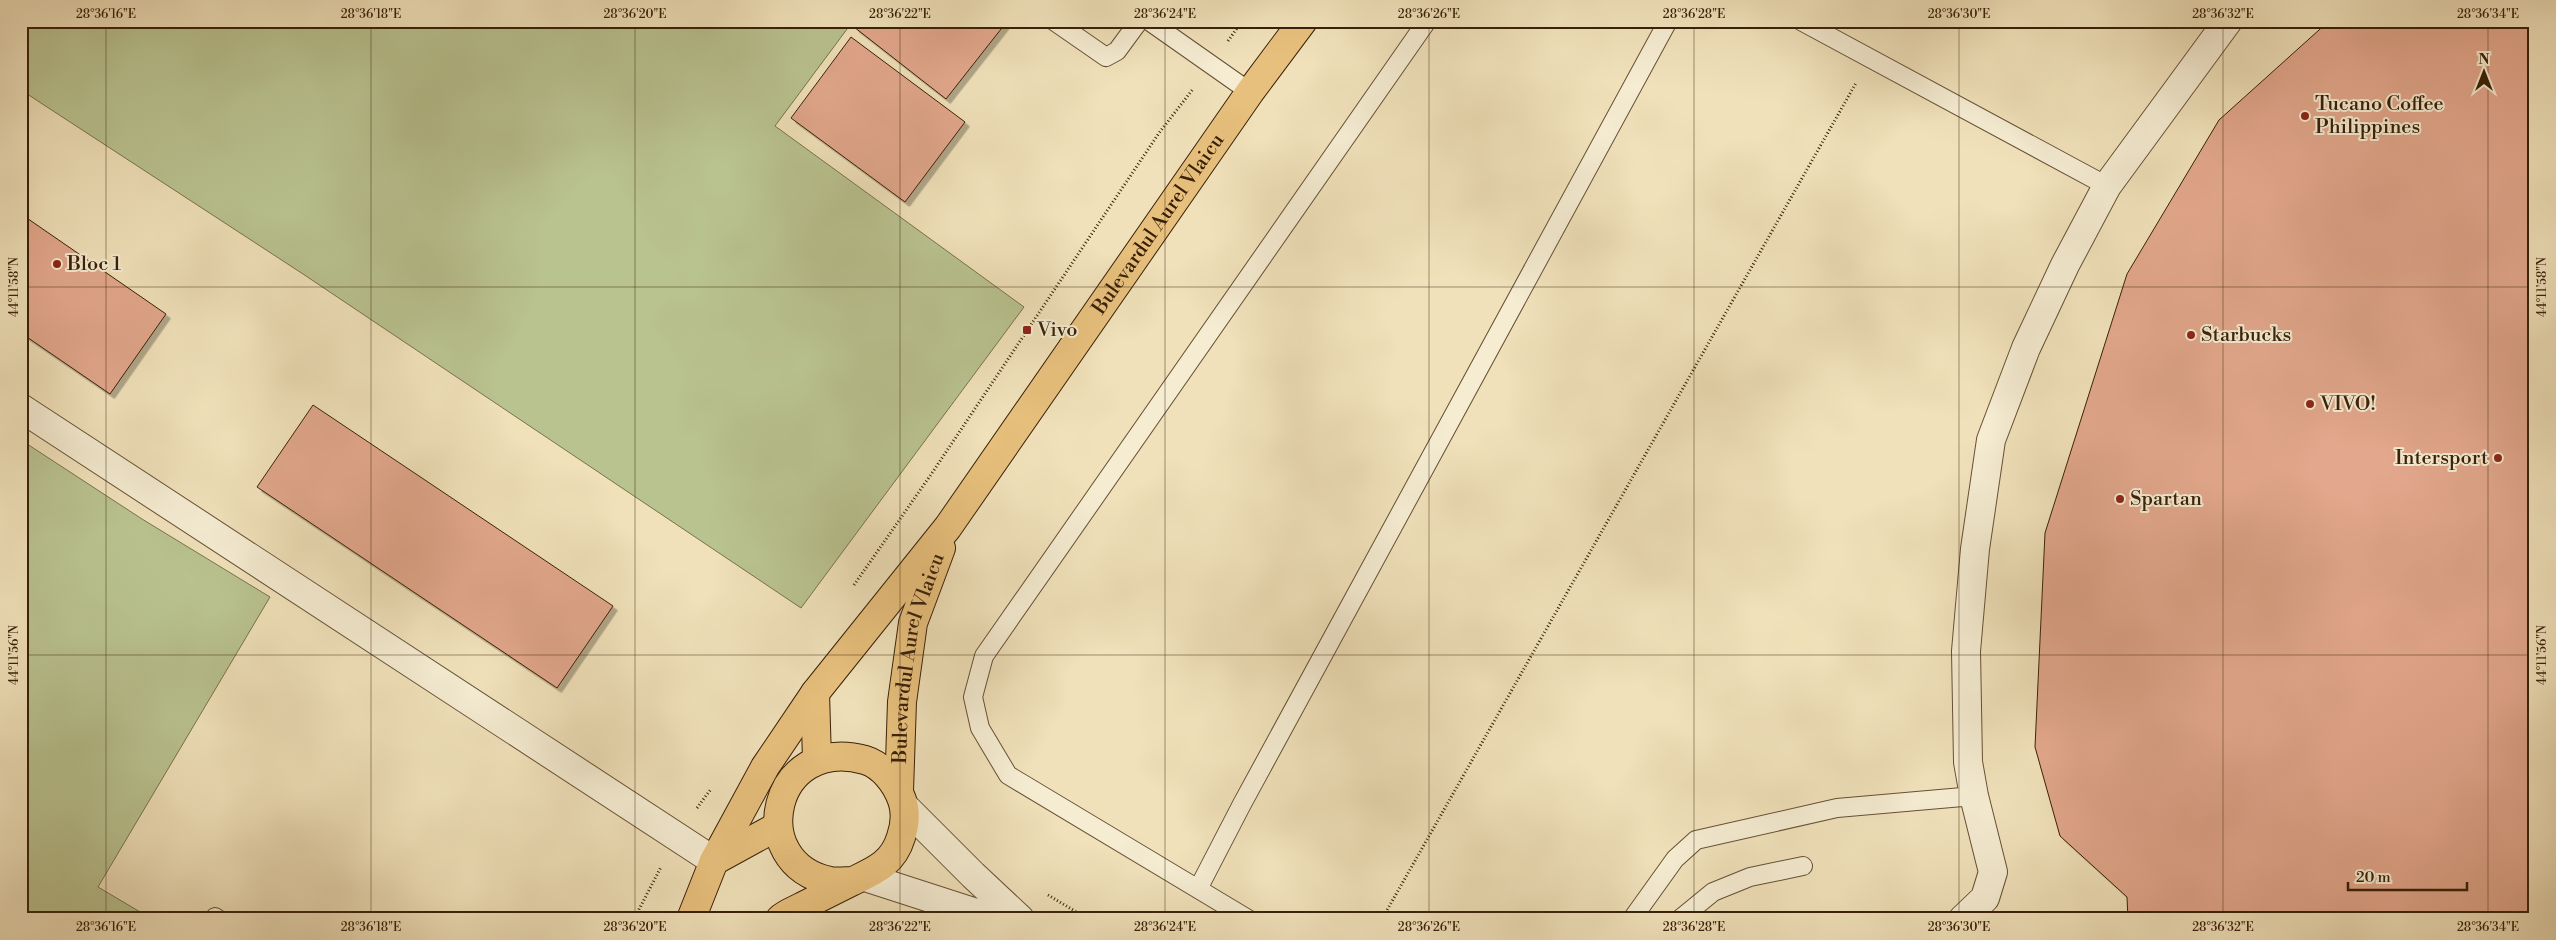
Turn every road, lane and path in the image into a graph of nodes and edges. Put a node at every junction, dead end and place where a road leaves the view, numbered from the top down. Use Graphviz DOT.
graph roads {
  1 [pos="1054,21"];
  2 [pos="1139,21"];
  3 [pos="1149,21"];
  4 [pos="1303,21"];
  5 [pos="1428,21"];
  6 [pos="1668,21"];
  7 [pos="1801,21"];
  8 [pos="2228,21"];
  9 [pos="1870,59"];
  10 [pos="1212,65"];
  11 [pos="1250,92"];
  12 [pos="2107,186"];
  13 [pos="21,408"];
  14 [pos="948,528"];
  15 [pos="850,590"];
  16 [pos="815,693"];
  17 [pos="817,760"];
  18 [pos="715,783"];
  19 [pos="1974,796"];
  20 [pos="901,798"];
  21 [pos="778,826"];
  22 [pos="677,837"];
  23 [pos="714,860"];
  24 [pos="1803,866"];
  25 [pos="859,879"];
  26 [pos="1198,889"];
  27 [pos="634,919"];
  28 [pos="691,919"];
  29 [pos="780,919"];
  30 [pos="995,919"];
  31 [pos="1020,919"];
  32 [pos="1248,919"];
  33 [pos="1382,919"];
  34 [pos="1632,919"];
  35 [pos="1680,919"];
  36 [pos="1963,919"];
  1 -- 2 [label="lane"];
  3 -- 10 [label="lane"];
  4 -- 11 [label="main road, Bulevardul Aurel Vlaicu"];
  5 -- 26 [label="lane"];
  6 -- 26 [label="lane"];
  7 -- 9 [label="lane"];
  8 -- 12 [label="street"];
  9 -- 12 [label="lane"];
  9 -- 33 [label="path"];
  10 -- 11 [label="lane"];
  10 -- 15 [label="path"];
  11 -- 14 [label="main road, Bulevardul Aurel Vlaicu"];
  12 -- 19 [label="street"];
  13 -- 22 [label="street"];
  14 -- 16 [label="main road, Bulevardul Aurel Vlaicu"];
  14 -- 20 [label="main road, Bulevardul Aurel Vlaicu"];
  16 -- 17 [label="main road"];
  16 -- 23 [label="main road, Bulevardul Aurel Vlaicu"];
  17 -- 20 [label="main road, Bulevardul Aurel Vlaicu"];
  17 -- 21 [label="main road, Bulevardul Aurel Vlaicu"];
  18 -- 22 [label="path"];
  19 -- 34 [label="lane"];
  19 -- 36 [label="street"];
  20 -- 25 [label="main road, Bulevardul Aurel Vlaicu"];
  20 -- 31 [label="street"];
  21 -- 23 [label="main road"];
  21 -- 25 [label="main road, Bulevardul Aurel Vlaicu"];
  22 -- 23 [label="street"];
  22 -- 27 [label="path"];
  23 -- 28 [label="main road, Bulevardul Aurel Vlaicu"];
  24 -- 35 [label="lane"];
  25 -- 29 [label="main road, Bulevardul Aurel Vlaicu"];
  25 -- 30 [label="street"];
  26 -- 32 [label="lane"];
}
